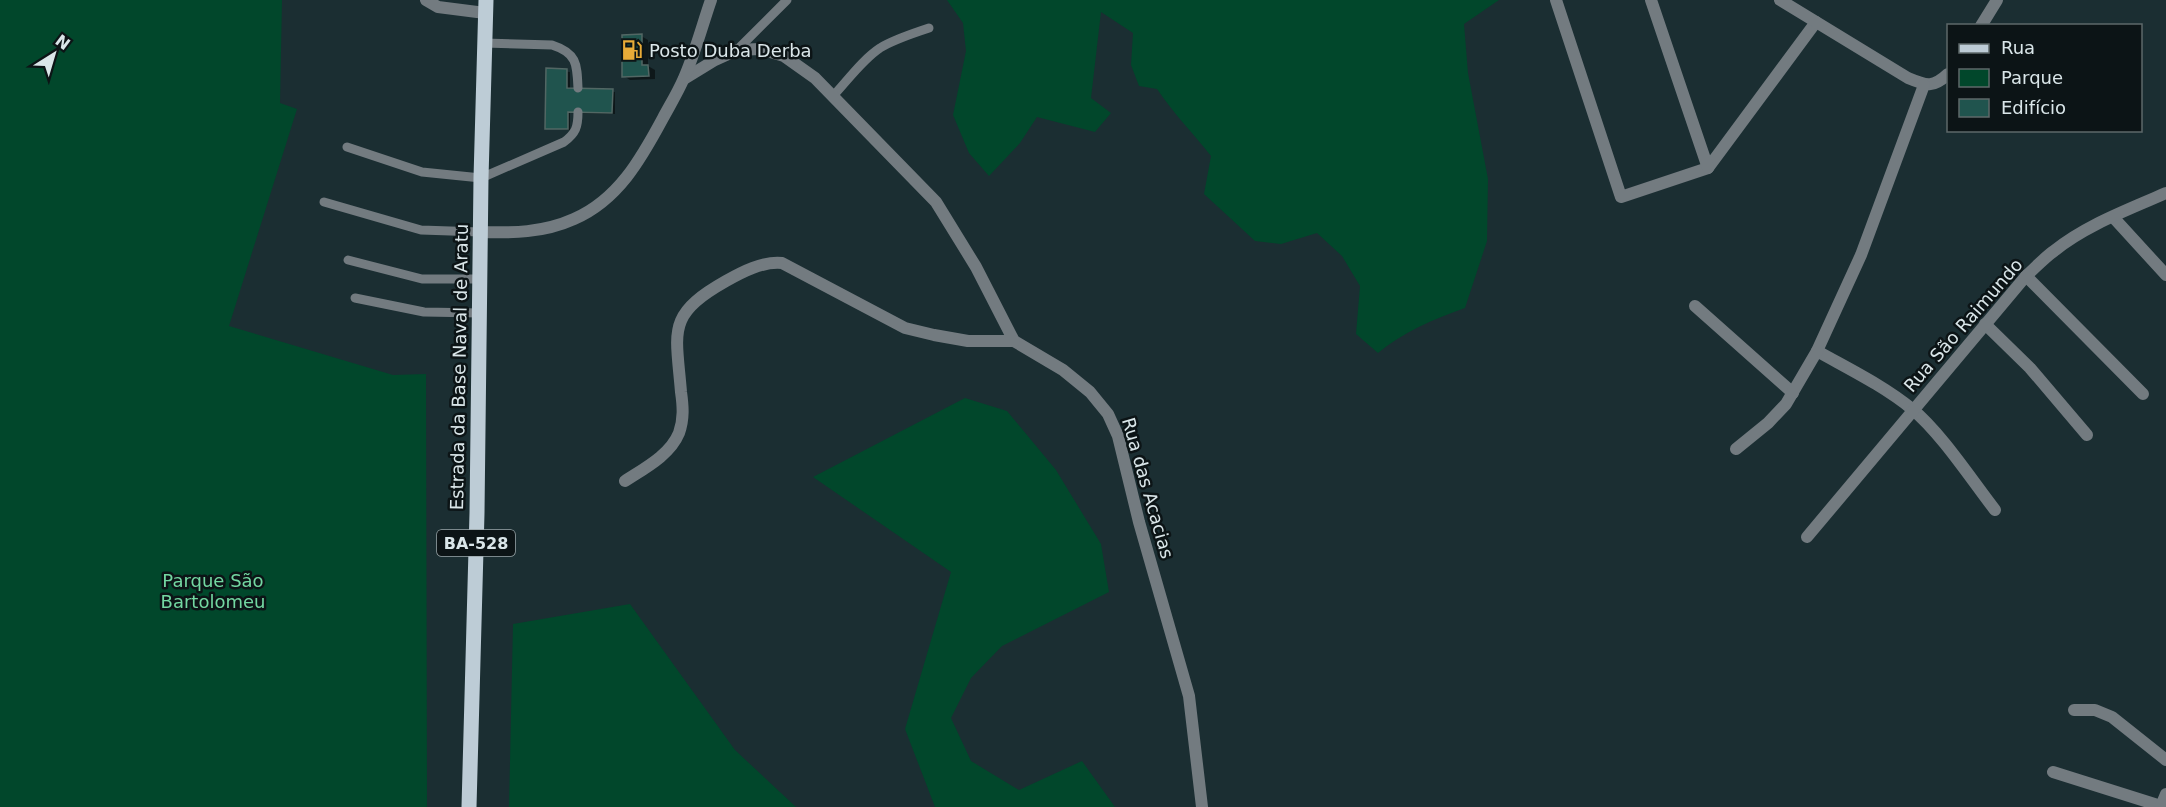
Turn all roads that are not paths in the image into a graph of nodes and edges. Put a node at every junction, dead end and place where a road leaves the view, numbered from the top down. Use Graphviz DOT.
graph roads {
  1 [pos="426,0"];
  2 [pos="711,0"];
  3 [pos="787,0"];
  4 [pos="1556,0"];
  5 [pos="1651,0"];
  6 [pos="1780,0"];
  7 [pos="1997,0"];
  8 [pos="486,7"];
  9 [pos="1816,22"];
  10 [pos="1982,24"];
  11 [pos="929,28"];
  12 [pos="484,43"];
  13 [pos="737,50"];
  14 [pos="1947,75"];
  15 [pos="684,79"];
  16 [pos="1924,85"];
  17 [pos="578,88"];
  18 [pos="833,96"];
  19 [pos="578,112"];
  20 [pos="347,147"];
  21 [pos="1708,168"];
  22 [pos="481,178"];
  23 [pos="2166,193"];
  24 [pos="324,202"];
  25 [pos="2112,217"];
  26 [pos="480,232"];
  27 [pos="348,260"];
  28 [pos="2026,276"];
  29 [pos="2166,276"];
  30 [pos="480,279"];
  31 [pos="355,298"];
  32 [pos="1695,306"];
  33 [pos="480,313"];
  34 [pos="1985,324"];
  35 [pos="1014,341"];
  36 [pos="1817,351"];
  37 [pos="1793,393"];
  38 [pos="2143,394"];
  39 [pos="1914,410"];
  40 [pos="2087,435"];
  41 [pos="1736,449"];
  42 [pos="625,481"];
  43 [pos="1995,510"];
  44 [pos="1807,537"];
  45 [pos="2074,710"];
  46 [pos="2166,760"];
  47 [pos="2053,772"];
  48 [pos="2164,802"];
  49 [pos="470,807"];
  50 [pos="1202,807"];
  1 -- 8 [label="street"];
  2 -- 15 [label="street"];
  3 -- 13 [label="lane"];
  4 -- 21 [label="street"];
  5 -- 21 [label="street"];
  6 -- 9 [label="street"];
  7 -- 10 [label="street"];
  8 -- 12 [label="main road, Estrada da Base Naval de Aratu / BA-528"];
  9 -- 16 [label="street"];
  9 -- 21 [label="street"];
  11 -- 18 [label="lane"];
  12 -- 17 [label="lane"];
  12 -- 22 [label="main road, Estrada da Base Naval de Aratu / BA-528"];
  13 -- 15 [label="street"];
  13 -- 18 [label="street"];
  14 -- 16 [label="street"];
  15 -- 26 [label="street"];
  16 -- 36 [label="street"];
  18 -- 35 [label="street"];
  19 -- 22 [label="lane"];
  20 -- 22 [label="lane"];
  22 -- 26 [label="main road, Estrada da Base Naval de Aratu / BA-528"];
  23 -- 25 [label="street, Rua São Raimundo"];
  24 -- 26 [label="lane"];
  25 -- 28 [label="street, Rua São Raimundo"];
  25 -- 29 [label="street"];
  26 -- 30 [label="main road, Estrada da Base Naval de Aratu / BA-528"];
  27 -- 30 [label="lane"];
  28 -- 34 [label="street, Rua São Raimundo"];
  28 -- 38 [label="street"];
  30 -- 33 [label="main road, Estrada da Base Naval de Aratu / BA-528"];
  31 -- 33 [label="lane"];
  32 -- 37 [label="street"];
  33 -- 49 [label="main road, Estrada da Base Naval de Aratu / BA-528"];
  34 -- 39 [label="street, Rua São Raimundo"];
  34 -- 40 [label="street"];
  35 -- 42 [label="street"];
  35 -- 50 [label="street, Rua das Acacias"];
  36 -- 37 [label="street"];
  36 -- 39 [label="street, Rua São Raimundo"];
  37 -- 41 [label="street"];
  39 -- 43 [label="street"];
  39 -- 44 [label="street, Rua São Raimundo"];
  45 -- 46 [label="street"];
  47 -- 48 [label="street"];
}
